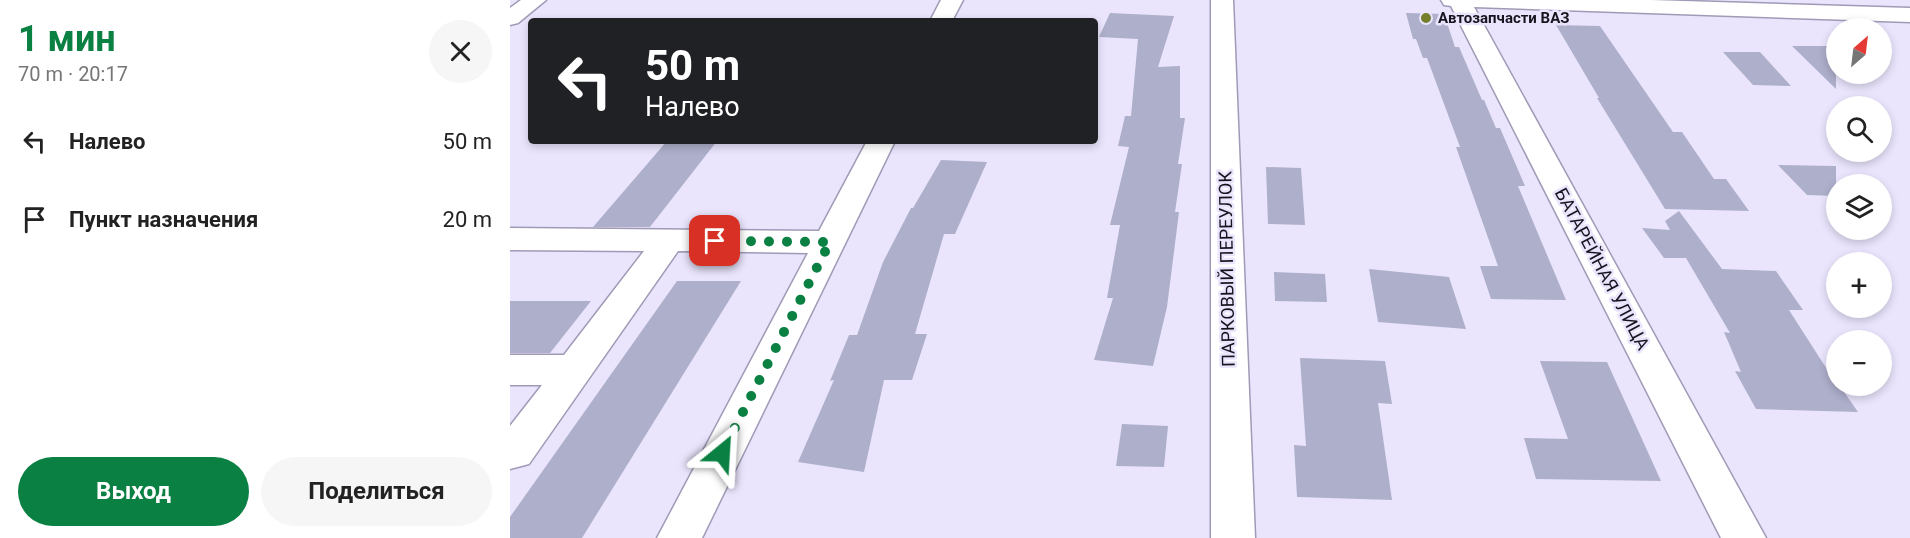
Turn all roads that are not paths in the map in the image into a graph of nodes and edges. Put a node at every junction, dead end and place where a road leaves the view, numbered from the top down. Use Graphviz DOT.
graph roads {
  1 [pos="536,0"];
  2 [pos="952,0"];
  3 [pos="1222,0"];
  4 [pos="1452,0"];
  5 [pos="1459,0"];
  6 [pos="1910,15"];
  7 [pos="510,18"];
  8 [pos="943,18"];
  9 [pos="879,144"];
  10 [pos="510,239"];
  11 [pos="669,241"];
  12 [pos="830,242"];
  13 [pos="510,370"];
  14 [pos="574,370"];
  15 [pos="510,451"];
  16 [pos="679,538"];
  17 [pos="1233,538"];
  18 [pos="1744,538"];
  1 -- 7 [label="street"];
  2 -- 8 [label="street"];
  3 -- 17 [label="street, ПАРКОВЫЙ ПЕРЕУЛОК"];
  4 -- 5 [label="street"];
  5 -- 6 [label="street"];
  5 -- 18 [label="street, БАТАРЕЙНАЯ УЛИЦА"];
  9 -- 12 [label="street"];
  10 -- 11 [label="street"];
  11 -- 12 [label="street"];
  11 -- 14 [label="street"];
  12 -- 16 [label="street"];
  13 -- 14 [label="street"];
  14 -- 15 [label="street"];
}
